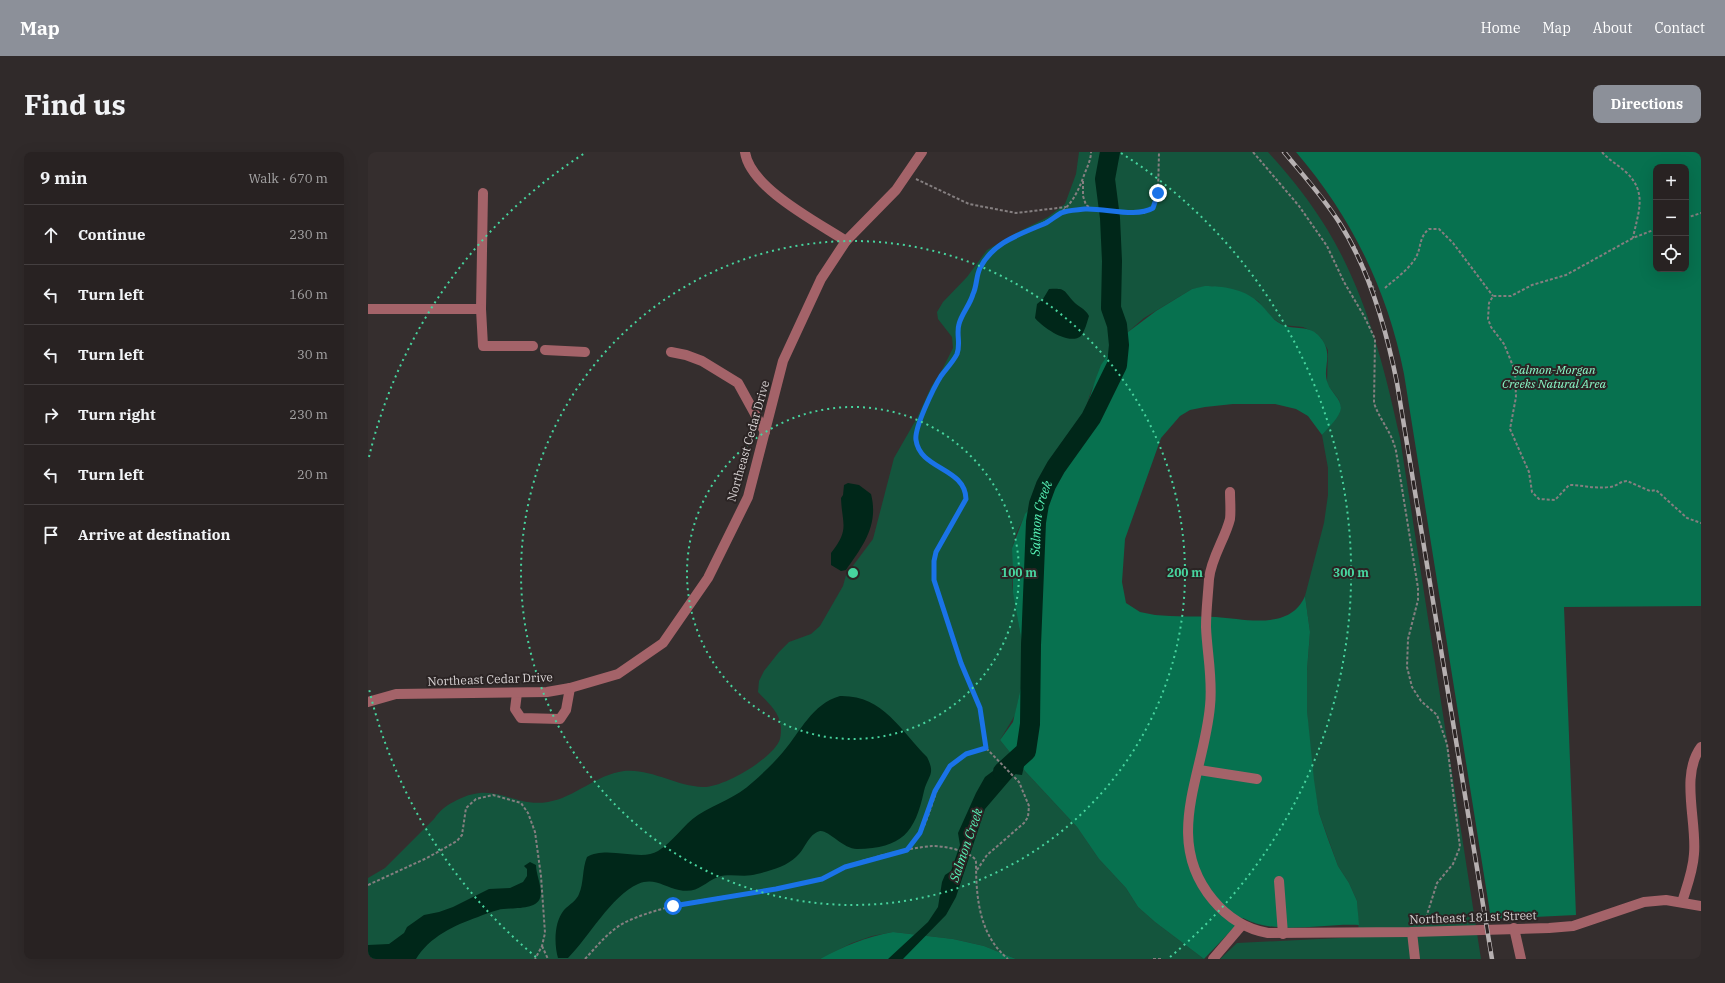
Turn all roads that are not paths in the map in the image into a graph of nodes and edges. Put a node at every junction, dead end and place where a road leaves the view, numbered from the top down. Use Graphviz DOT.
graph roads {
  1 [pos="745,152"];
  2 [pos="922,152"];
  3 [pos="483,193"];
  4 [pos="846,241"];
  5 [pos="368,309"];
  6 [pos="481,309"];
  7 [pos="533,346"];
  8 [pos="545,350"];
  9 [pos="585,352"];
  10 [pos="671,352"];
  11 [pos="765,432"];
  12 [pos="1230,492"];
  13 [pos="570,688"];
  14 [pos="517,693"];
  15 [pos="368,702"];
  16 [pos="1701,746"];
  17 [pos="1199,770"];
  18 [pos="1257,780"];
  19 [pos="1279,881"];
  20 [pos="1682,902"];
  21 [pos="1701,906"];
  22 [pos="1242,926"];
  23 [pos="1514,928"];
  24 [pos="1412,932"];
  25 [pos="1283,934"];
  26 [pos="1213,959"];
  27 [pos="1414,959"];
  28 [pos="1521,959"];
  1 -- 4 [label="street"];
  2 -- 4 [label="street, Northeast Cedar Drive"];
  3 -- 6 [label="street"];
  4 -- 11 [label="street, Northeast Cedar Drive"];
  5 -- 6 [label="street"];
  6 -- 7 [label="street"];
  8 -- 9 [label="street"];
  10 -- 11 [label="street"];
  11 -- 13 [label="street, Northeast Cedar Drive"];
  12 -- 17 [label="street"];
  13 -- 14 [label="street, Northeast Cedar Drive"];
  13 -- 14 [label="street"];
  14 -- 15 [label="street, Northeast Cedar Drive"];
  16 -- 20 [label="street"];
  17 -- 18 [label="street"];
  17 -- 22 [label="street"];
  19 -- 25 [label="street"];
  20 -- 21 [label="street, Northeast 181st Street"];
  20 -- 23 [label="street, Northeast 181st Street"];
  22 -- 25 [label="street, Northeast 181st Street"];
  22 -- 26 [label="street"];
  23 -- 24 [label="street, Northeast 181st Street"];
  23 -- 28 [label="street"];
  24 -- 25 [label="street, Northeast 181st Street"];
  24 -- 27 [label="street"];
}
